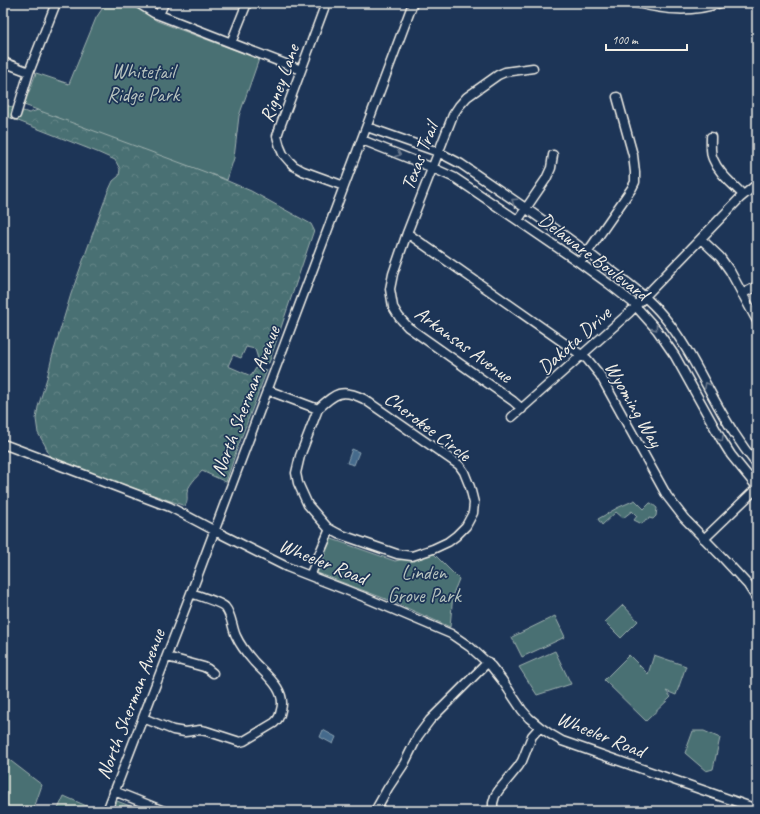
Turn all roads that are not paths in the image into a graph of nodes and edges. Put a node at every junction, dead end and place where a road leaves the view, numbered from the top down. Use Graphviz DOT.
graph roads {
  1 [pos="56,3"];
  2 [pos="138,3"];
  3 [pos="164,3"];
  4 [pos="247,3"];
  5 [pos="326,3"];
  6 [pos="413,3"];
  7 [pos="636,3"];
  8 [pos="720,3"];
  9 [pos="159,15"];
  10 [pos="231,43"];
  11 [pos="3,62"];
  12 [pos="533,68"];
  13 [pos="301,70"];
  14 [pos="29,72"];
  15 [pos="617,97"];
  16 [pos="16,115"];
  17 [pos="367,127"];
  18 [pos="711,137"];
  19 [pos="362,140"];
  20 [pos="438,152"];
  21 [pos="554,155"];
  22 [pos="433,168"];
  23 [pos="757,184"];
  24 [pos="344,186"];
  25 [pos="743,195"];
  26 [pos="526,209"];
  27 [pos="518,220"];
  28 [pos="407,233"];
  29 [pos="701,239"];
  30 [pos="588,252"];
  31 [pos="580,263"];
  32 [pos="757,286"];
  33 [pos="742,294"];
  34 [pos="645,297"];
  35 [pos="392,301"];
  36 [pos="636,306"];
  37 [pos="757,321"];
  38 [pos="581,356"];
  39 [pos="267,390"];
  40 [pos="318,409"];
  41 [pos="522,409"];
  42 [pos="512,417"];
  43 [pos="3,444"];
  44 [pos="757,465"];
  45 [pos="757,488"];
  46 [pos="330,529"];
  47 [pos="214,530"];
  48 [pos="704,539"];
  49 [pos="310,576"];
  50 [pos="191,593"];
  51 [pos="757,599"];
  52 [pos="167,656"];
  53 [pos="488,662"];
  54 [pos="214,673"];
  55 [pos="143,718"];
  56 [pos="540,727"];
  57 [pos="114,791"];
  58 [pos="756,808"];
  59 [pos="107,811"];
  60 [pos="164,811"];
  61 [pos="375,811"];
  62 [pos="493,811"];
  1 -- 14 [label="street"];
  2 -- 9 [label="street"];
  3 -- 9 [label="street"];
  4 -- 10 [label="street"];
  5 -- 13 [label="street, Rigney Lane"];
  6 -- 17 [label="street, North Sherman Avenue"];
  7 -- 8 [label="street"];
  9 -- 10 [label="street"];
  10 -- 13 [label="street"];
  11 -- 14 [label="street"];
  12 -- 20 [label="street, Texas Trail"];
  13 -- 24 [label="street, Rigney Lane"];
  14 -- 16 [label="street"];
  15 -- 30 [label="street"];
  17 -- 19 [label="street, North Sherman Avenue"];
  17 -- 20 [label="street, Delaware Boulevard"];
  18 -- 25 [label="street"];
  19 -- 22 [label="street, Delaware Boulevard, one-way"];
  19 -- 24 [label="street, North Sherman Avenue"];
  20 -- 22 [label="street, Texas Trail"];
  26 -- 20 [label="street, Delaware Boulevard, one-way"];
  21 -- 26 [label="street"];
  22 -- 27 [label="street, Delaware Boulevard"];
  22 -- 28 [label="street, Texas Trail"];
  23 -- 25 [label="street, Dakota Drive"];
  24 -- 39 [label="street, North Sherman Avenue"];
  25 -- 29 [label="street, Dakota Drive"];
  26 -- 27 [label="street"];
  26 -- 30 [label="street, Delaware Boulevard"];
  27 -- 31 [label="street, Delaware Boulevard"];
  28 -- 35 [label="street, Texas Trail"];
  28 -- 38 [label="street, Wyoming Way"];
  29 -- 33 [label="street"];
  29 -- 34 [label="street, Dakota Drive"];
  30 -- 31 [label="street"];
  30 -- 34 [label="street, Delaware Boulevard"];
  31 -- 36 [label="street, Delaware Boulevard"];
  32 -- 33 [label="street"];
  33 -- 37 [label="street"];
  34 -- 36 [label="street, Dakota Drive"];
  44 -- 34 [label="street, Delaware Boulevard, one-way"];
  35 -- 41 [label="street, Arkansas Avenue"];
  36 -- 38 [label="street, Dakota Drive"];
  36 -- 45 [label="street, Delaware Boulevard, one-way"];
  38 -- 41 [label="street, Dakota Drive"];
  38 -- 48 [label="street, Wyoming Way"];
  39 -- 40 [label="street"];
  39 -- 47 [label="street, North Sherman Avenue"];
  40 -- 46 [label="street, Cherokee Circle"];
  40 -- 46 [label="street, Cherokee Circle"];
  41 -- 42 [label="street, Dakota Drive"];
  43 -- 47 [label="street, Wheeler Road"];
  45 -- 48 [label="street"];
  46 -- 49 [label="street"];
  47 -- 49 [label="street, Wheeler Road"];
  47 -- 50 [label="street, North Sherman Avenue"];
  48 -- 51 [label="street, Wyoming Way"];
  49 -- 53 [label="street, Wheeler Road"];
  50 -- 52 [label="street, North Sherman Avenue"];
  50 -- 55 [label="street"];
  52 -- 54 [label="street"];
  52 -- 55 [label="street, North Sherman Avenue"];
  53 -- 56 [label="street, Wheeler Road"];
  53 -- 61 [label="street"];
  55 -- 57 [label="street, North Sherman Avenue"];
  56 -- 58 [label="street, Wheeler Road"];
  56 -- 62 [label="street"];
  57 -- 59 [label="street, North Sherman Avenue"];
  57 -- 60 [label="street"];
}
